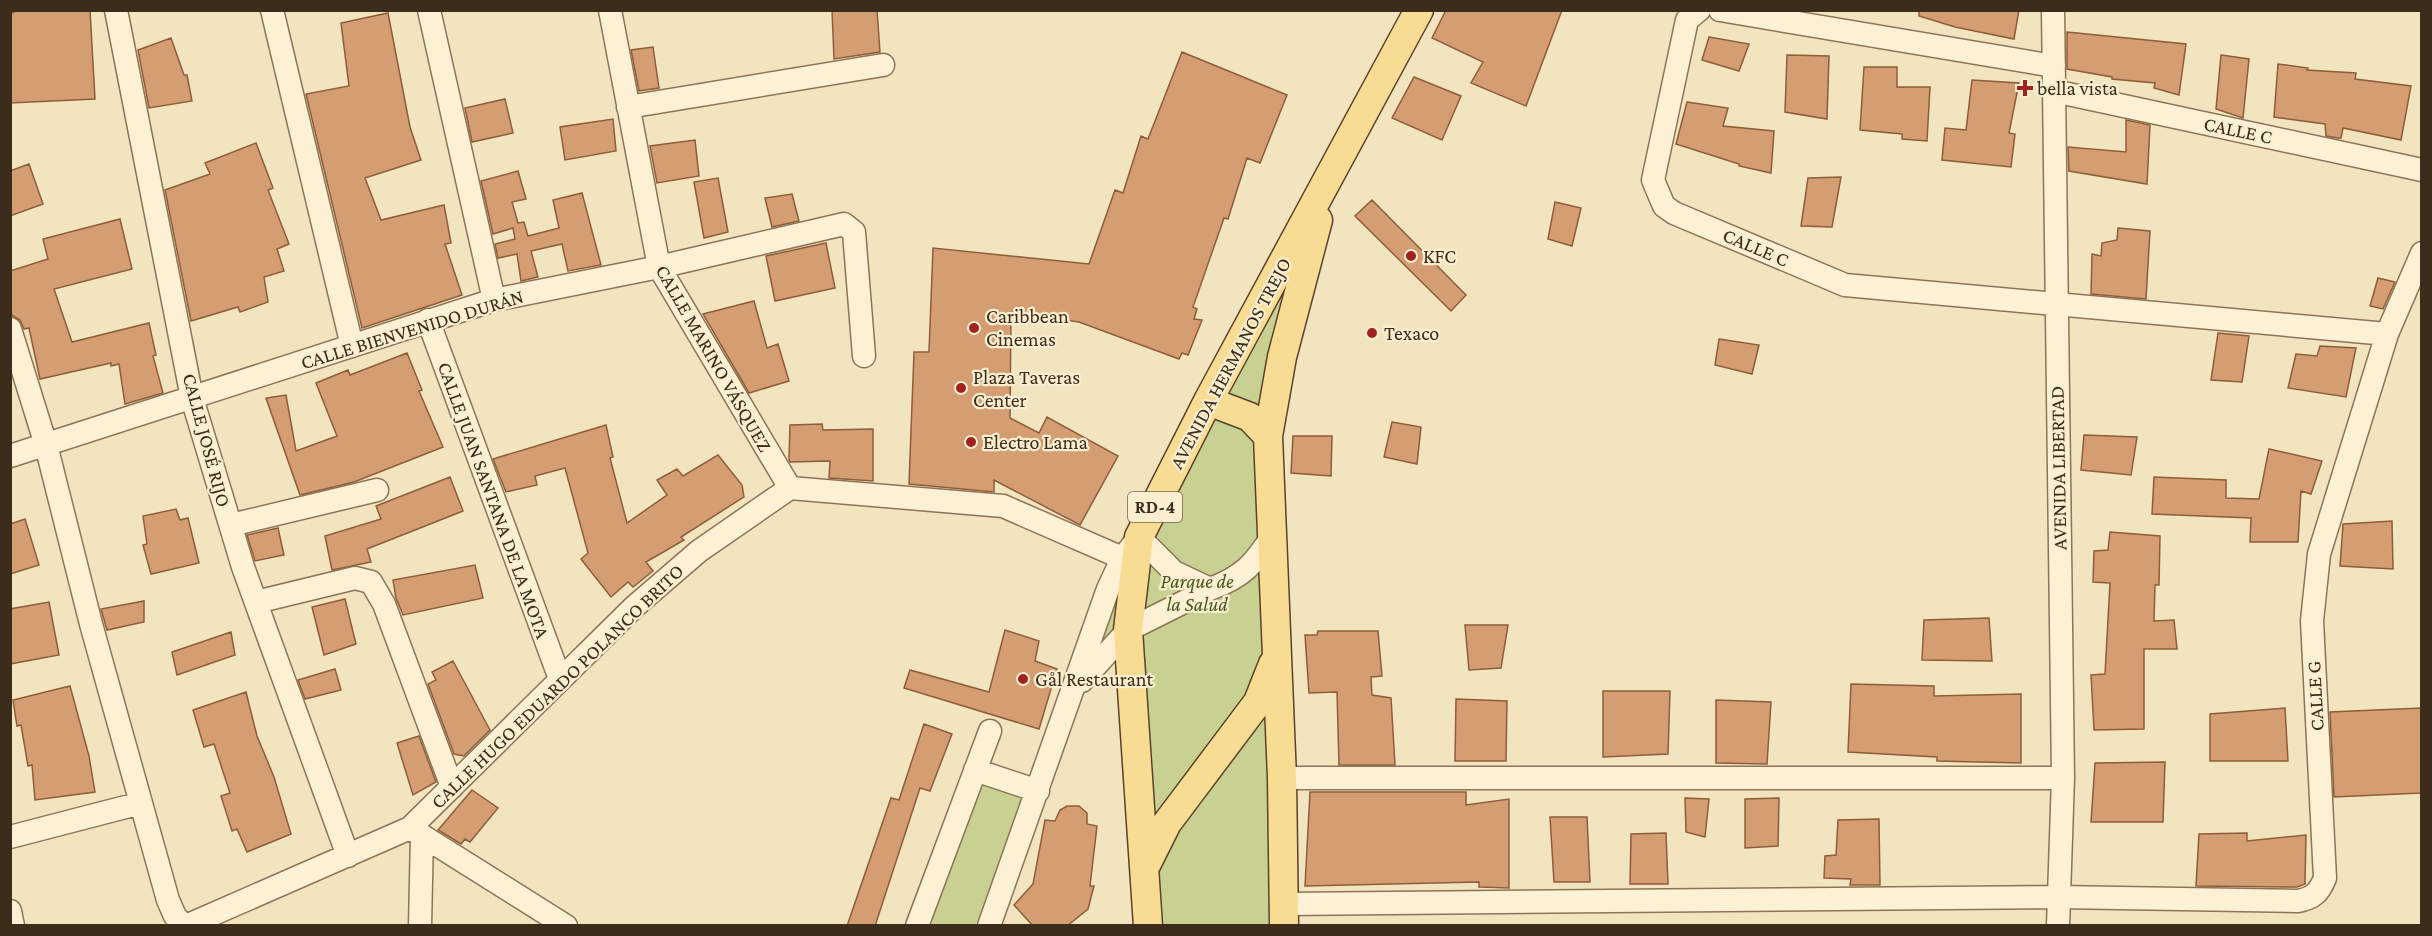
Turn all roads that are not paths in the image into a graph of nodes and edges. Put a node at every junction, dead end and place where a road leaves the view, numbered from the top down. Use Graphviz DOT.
graph roads {
  1 [pos="117,10"];
  2 [pos="272,10"];
  3 [pos="429,10"];
  4 [pos="610,10"];
  5 [pos="1419,10"];
  6 [pos="1699,10"];
  7 [pos="1720,10"];
  8 [pos="2053,10"];
  9 [pos="883,65"];
  10 [pos="2054,66"];
  11 [pos="2054,91"];
  12 [pos="628,107"];
  13 [pos="2421,170"];
  14 [pos="1326,183"];
  15 [pos="2419,265"];
  16 [pos="659,267"];
  17 [pos="494,300"];
  18 [pos="2055,302"];
  19 [pos="428,320"];
  20 [pos="10,328"];
  21 [pos="2387,334"];
  22 [pos="352,346"];
  23 [pos="864,356"];
  24 [pos="192,398"];
  25 [pos="1208,401"];
  26 [pos="1268,436"];
  27 [pos="46,445"];
  28 [pos="10,456"];
  29 [pos="790,488"];
  30 [pos="377,490"];
  31 [pos="231,525"];
  32 [pos="1273,535"];
  33 [pos="1132,553"];
  34 [pos="1210,589"];
  35 [pos="256,602"];
  36 [pos="1128,630"];
  37 [pos="1277,654"];
  38 [pos="560,679"];
  39 [pos="1069,703"];
  40 [pos="990,731"];
  41 [pos="975,770"];
  42 [pos="1282,778"];
  43 [pos="2063,778"];
  44 [pos="452,787"];
  45 [pos="1038,791"];
  46 [pos="141,803"];
  47 [pos="416,832"];
  48 [pos="10,837"];
  49 [pos="348,856"];
  50 [pos="1144,868"];
  51 [pos="2058,897"];
  52 [pos="10,911"];
  53 [pos="1284,915"];
  54 [pos="13,926"];
  55 [pos="185,926"];
  56 [pos="420,926"];
  57 [pos="566,926"];
  58 [pos="917,926"];
  59 [pos="989,926"];
  60 [pos="1148,926"];
  61 [pos="2058,926"];
  1 -- 24 [label="street, CALLE JOSÉ RIJO"];
  2 -- 22 [label="street"];
  3 -- 17 [label="street"];
  4 -- 12 [label="street, CALLE MARINO VÁSQUEZ"];
  5 -- 14 [label="main road, AVENIDA HERMANOS TREJO / RD-4"];
  6 -- 18 [label="street, CALLE C"];
  7 -- 10 [label="street"];
  8 -- 10 [label="street, AVENIDA LIBERTAD"];
  9 -- 12 [label="street"];
  10 -- 11 [label="street, AVENIDA LIBERTAD"];
  11 -- 13 [label="street, CALLE C"];
  11 -- 18 [label="street, AVENIDA LIBERTAD"];
  12 -- 16 [label="street, CALLE MARINO VÁSQUEZ"];
  14 -- 25 [label="main road, AVENIDA HERMANOS TREJO / RD-4"];
  14 -- 26 [label="main road, AVENIDA HERMANOS TREJO / RD-4"];
  15 -- 21 [label="street, CALLE G"];
  16 -- 17 [label="street, CALLE BIENVENIDO DURÁN"];
  16 -- 23 [label="street, CALLE BIENVENIDO DURÁN"];
  16 -- 29 [label="street, CALLE MARINO VÁSQUEZ"];
  17 -- 19 [label="street, CALLE BIENVENIDO DURÁN"];
  18 -- 21 [label="street, CALLE C"];
  18 -- 43 [label="street, AVENIDA LIBERTAD"];
  19 -- 22 [label="street, CALLE BIENVENIDO DURÁN"];
  19 -- 38 [label="street, CALLE JUAN SANTANA DE LA MOTA"];
  20 -- 27 [label="street"];
  21 -- 51 [label="street, CALLE G"];
  22 -- 24 [label="street, CALLE BIENVENIDO DURÁN"];
  24 -- 27 [label="street, CALLE BIENVENIDO DURÁN"];
  24 -- 31 [label="street, CALLE JOSÉ RIJO"];
  25 -- 26 [label="main road"];
  25 -- 33 [label="main road, AVENIDA HERMANOS TREJO / RD-4"];
  26 -- 32 [label="main road, AVENIDA HERMANOS TREJO / RD-4"];
  27 -- 28 [label="street, CALLE BIENVENIDO DURÁN"];
  27 -- 46 [label="street"];
  29 -- 33 [label="street"];
  29 -- 38 [label="street, CALLE HUGO EDUARDO POLANCO BRITO"];
  30 -- 31 [label="street"];
  31 -- 35 [label="street, CALLE JOSÉ RIJO"];
  32 -- 34 [label="street"];
  32 -- 37 [label="main road, AVENIDA HERMANOS TREJO / RD-4"];
  33 -- 34 [label="street"];
  33 -- 36 [label="main road, AVENIDA HERMANOS TREJO / RD-4"];
  33 -- 39 [label="street"];
  34 -- 36 [label="street"];
  35 -- 44 [label="street"];
  35 -- 49 [label="street, CALLE JOSÉ RIJO"];
  36 -- 39 [label="street"];
  36 -- 50 [label="main road, AVENIDA HERMANOS TREJO / RD-4"];
  37 -- 42 [label="main road"];
  37 -- 50 [label="main road, AVENIDA HERMANOS TREJO / RD-4"];
  38 -- 44 [label="street, CALLE HUGO EDUARDO POLANCO BRITO"];
  39 -- 45 [label="street"];
  40 -- 41 [label="street"];
  41 -- 45 [label="street"];
  41 -- 58 [label="street"];
  42 -- 43 [label="street"];
  42 -- 53 [label="main road"];
  43 -- 51 [label="street, AVENIDA LIBERTAD"];
  44 -- 47 [label="street, CALLE HUGO EDUARDO POLANCO BRITO"];
  45 -- 59 [label="street"];
  46 -- 48 [label="street"];
  46 -- 55 [label="street"];
  47 -- 49 [label="street, CALLE HUGO EDUARDO POLANCO BRITO"];
  47 -- 56 [label="street"];
  47 -- 57 [label="street"];
  49 -- 55 [label="street, CALLE HUGO EDUARDO POLANCO BRITO"];
  50 -- 60 [label="main road, AVENIDA HERMANOS TREJO / RD-4"];
  51 -- 53 [label="street, CALLE G"];
  51 -- 61 [label="street, AVENIDA LIBERTAD"];
  52 -- 54 [label="street"];
}
